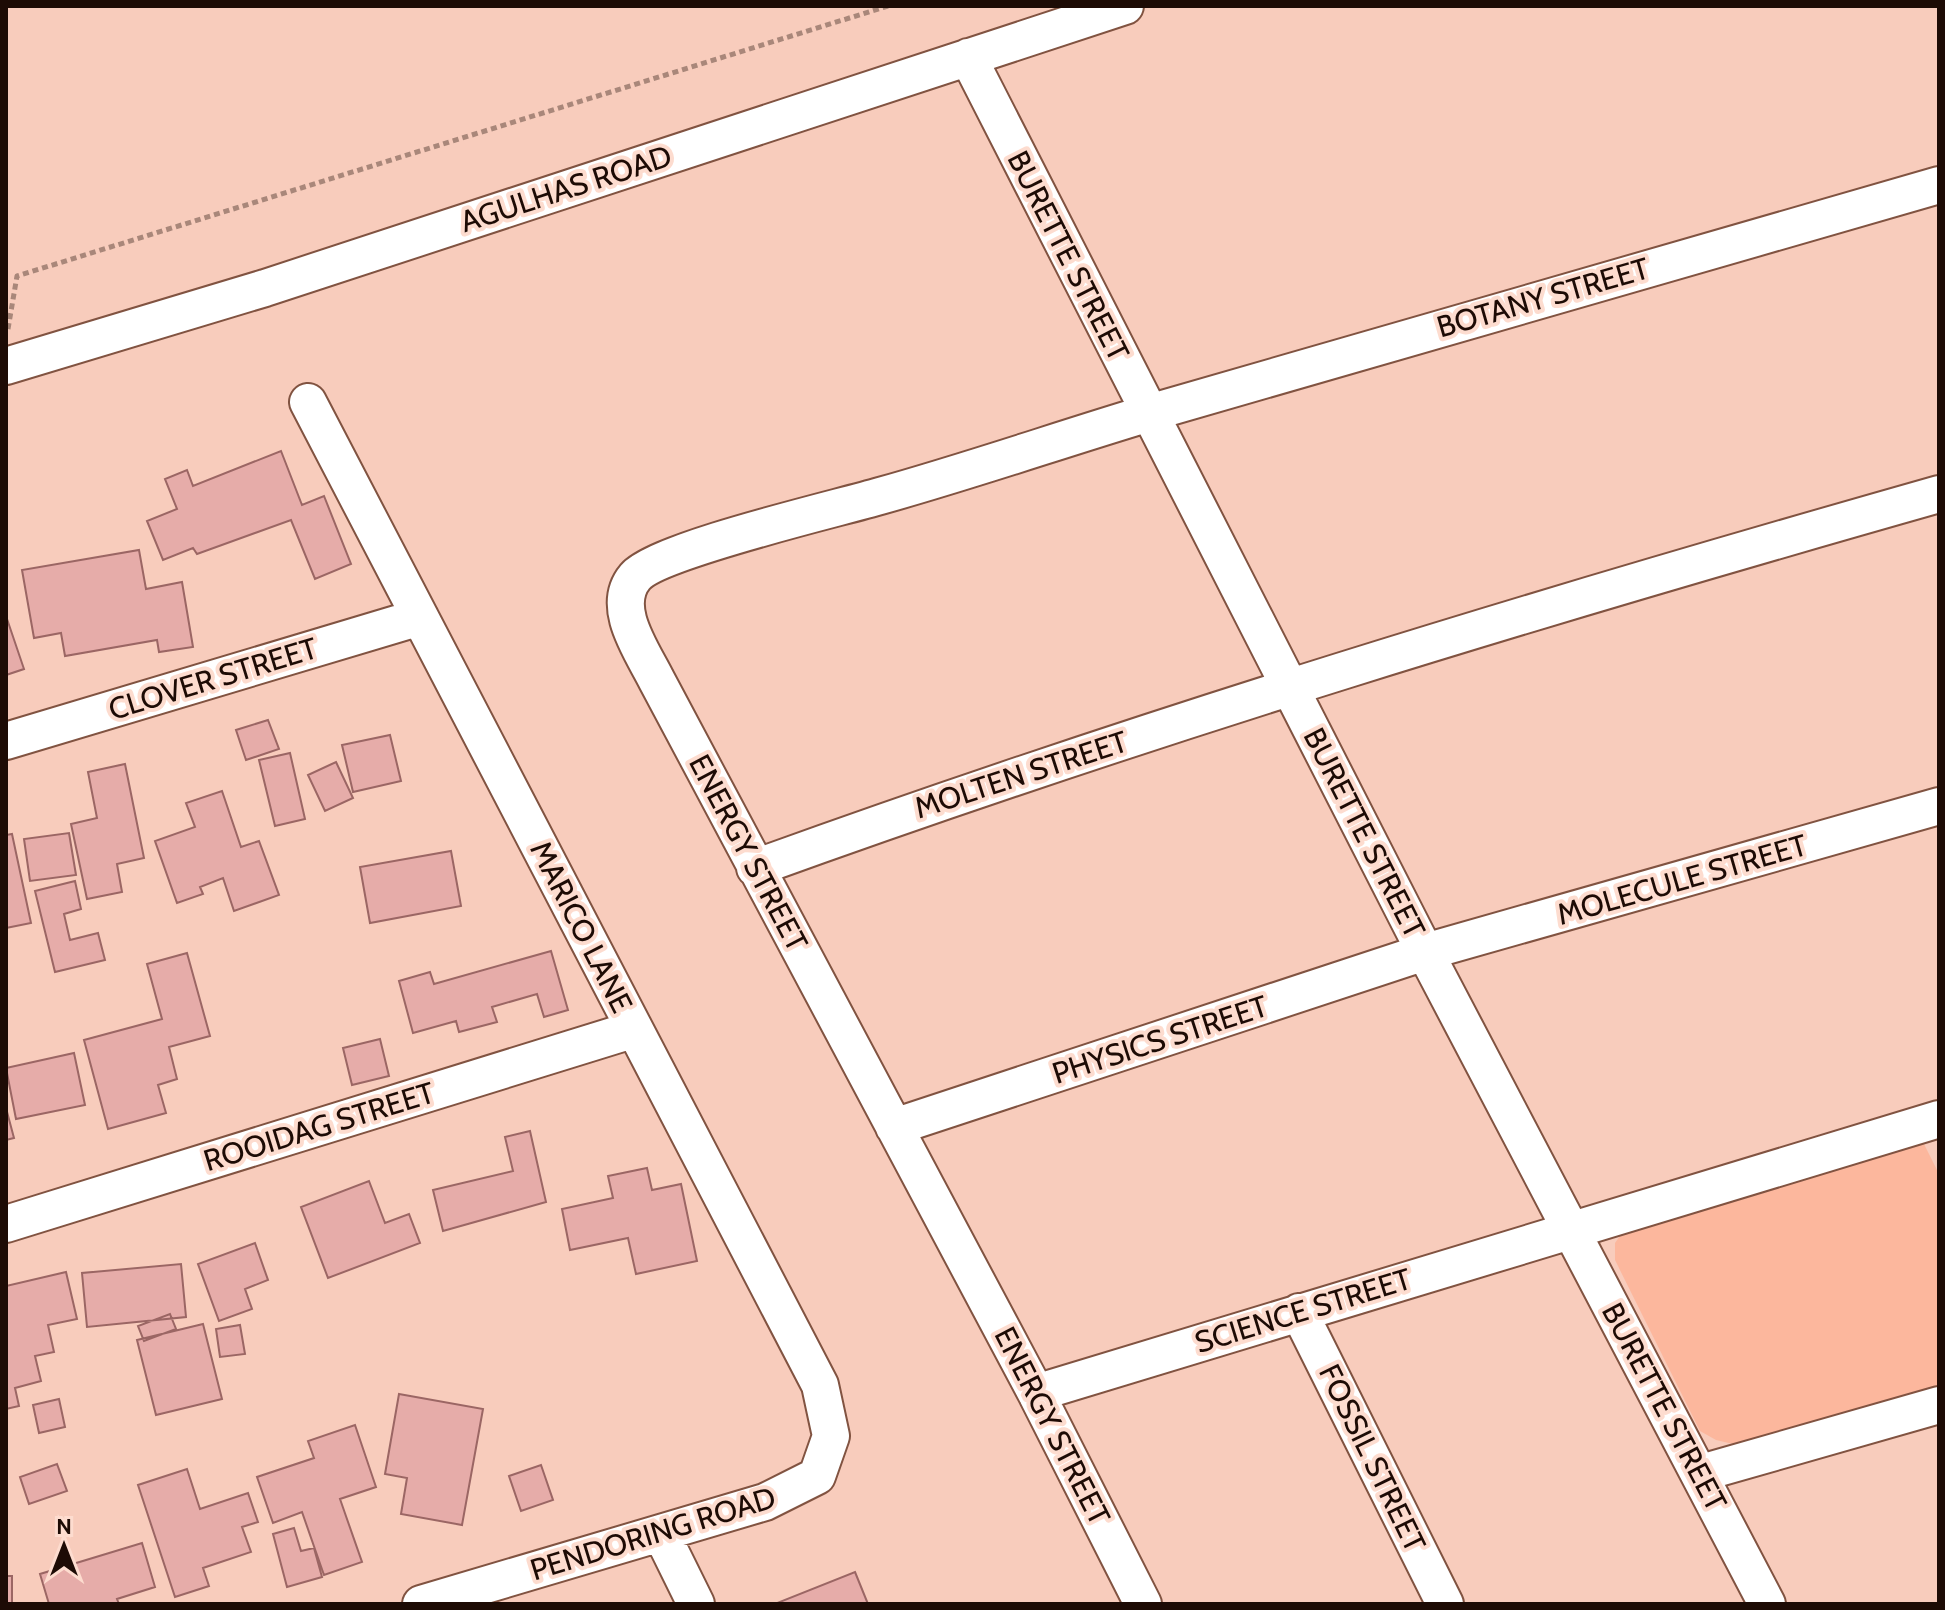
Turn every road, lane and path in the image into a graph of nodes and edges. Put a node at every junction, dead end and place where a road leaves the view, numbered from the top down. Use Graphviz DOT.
graph roads {
  1 [pos="888,6"];
  2 [pos="1125,6"];
  3 [pos="968,57"];
  4 [pos="1939,185"];
  5 [pos="6,334"];
  6 [pos="6,366"];
  7 [pos="308,402"];
  8 [pos="1148,414"];
  9 [pos="1939,494"];
  10 [pos="420,617"];
  11 [pos="1289,688"];
  12 [pos="6,741"];
  13 [pos="1939,806"];
  14 [pos="755,868"];
  15 [pos="1425,952"];
  16 [pos="632,1030"];
  17 [pos="1939,1119"];
  18 [pos="894,1127"];
  19 [pos="6,1224"];
  20 [pos="1571,1230"];
  21 [pos="1299,1312"];
  22 [pos="1036,1393"];
  23 [pos="1939,1405"];
  24 [pos="826,1458"];
  25 [pos="1701,1473"];
  26 [pos="661,1533"];
  27 [pos="421,1604"];
  28 [pos="696,1604"];
  29 [pos="1143,1604"];
  30 [pos="1445,1604"];
  31 [pos="1767,1604"];
  1 -- 5 [label="path"];
  2 -- 3 [label="street, AGULHAS ROAD"];
  3 -- 6 [label="street, AGULHAS ROAD"];
  3 -- 8 [label="street, BURETTE STREET"];
  4 -- 8 [label="street, BOTANY STREET"];
  7 -- 10 [label="street, MARICO LANE"];
  8 -- 11 [label="street, BURETTE STREET"];
  8 -- 14 [label="street, ENERGY STREET"];
  9 -- 11 [label="street"];
  10 -- 12 [label="street, CLOVER STREET"];
  10 -- 16 [label="street, MARICO LANE"];
  11 -- 14 [label="street, MOLTEN STREET"];
  11 -- 15 [label="street, BURETTE STREET"];
  13 -- 15 [label="street, MOLECULE STREET"];
  14 -- 18 [label="street, ENERGY STREET"];
  15 -- 18 [label="street, PHYSICS STREET"];
  15 -- 20 [label="street, BURETTE STREET"];
  16 -- 19 [label="street, ROOIDAG STREET"];
  16 -- 24 [label="street, MARICO LANE"];
  17 -- 20 [label="street"];
  18 -- 22 [label="street, ENERGY STREET"];
  20 -- 21 [label="street, SCIENCE STREET"];
  20 -- 25 [label="street, BURETTE STREET"];
  21 -- 22 [label="street, SCIENCE STREET"];
  21 -- 30 [label="street, FOSSIL STREET"];
  22 -- 29 [label="street, ENERGY STREET"];
  23 -- 25 [label="street"];
  24 -- 26 [label="street, PENDORING ROAD"];
  25 -- 31 [label="street, BURETTE STREET"];
  26 -- 27 [label="street, PENDORING ROAD"];
  26 -- 28 [label="street"];
}
